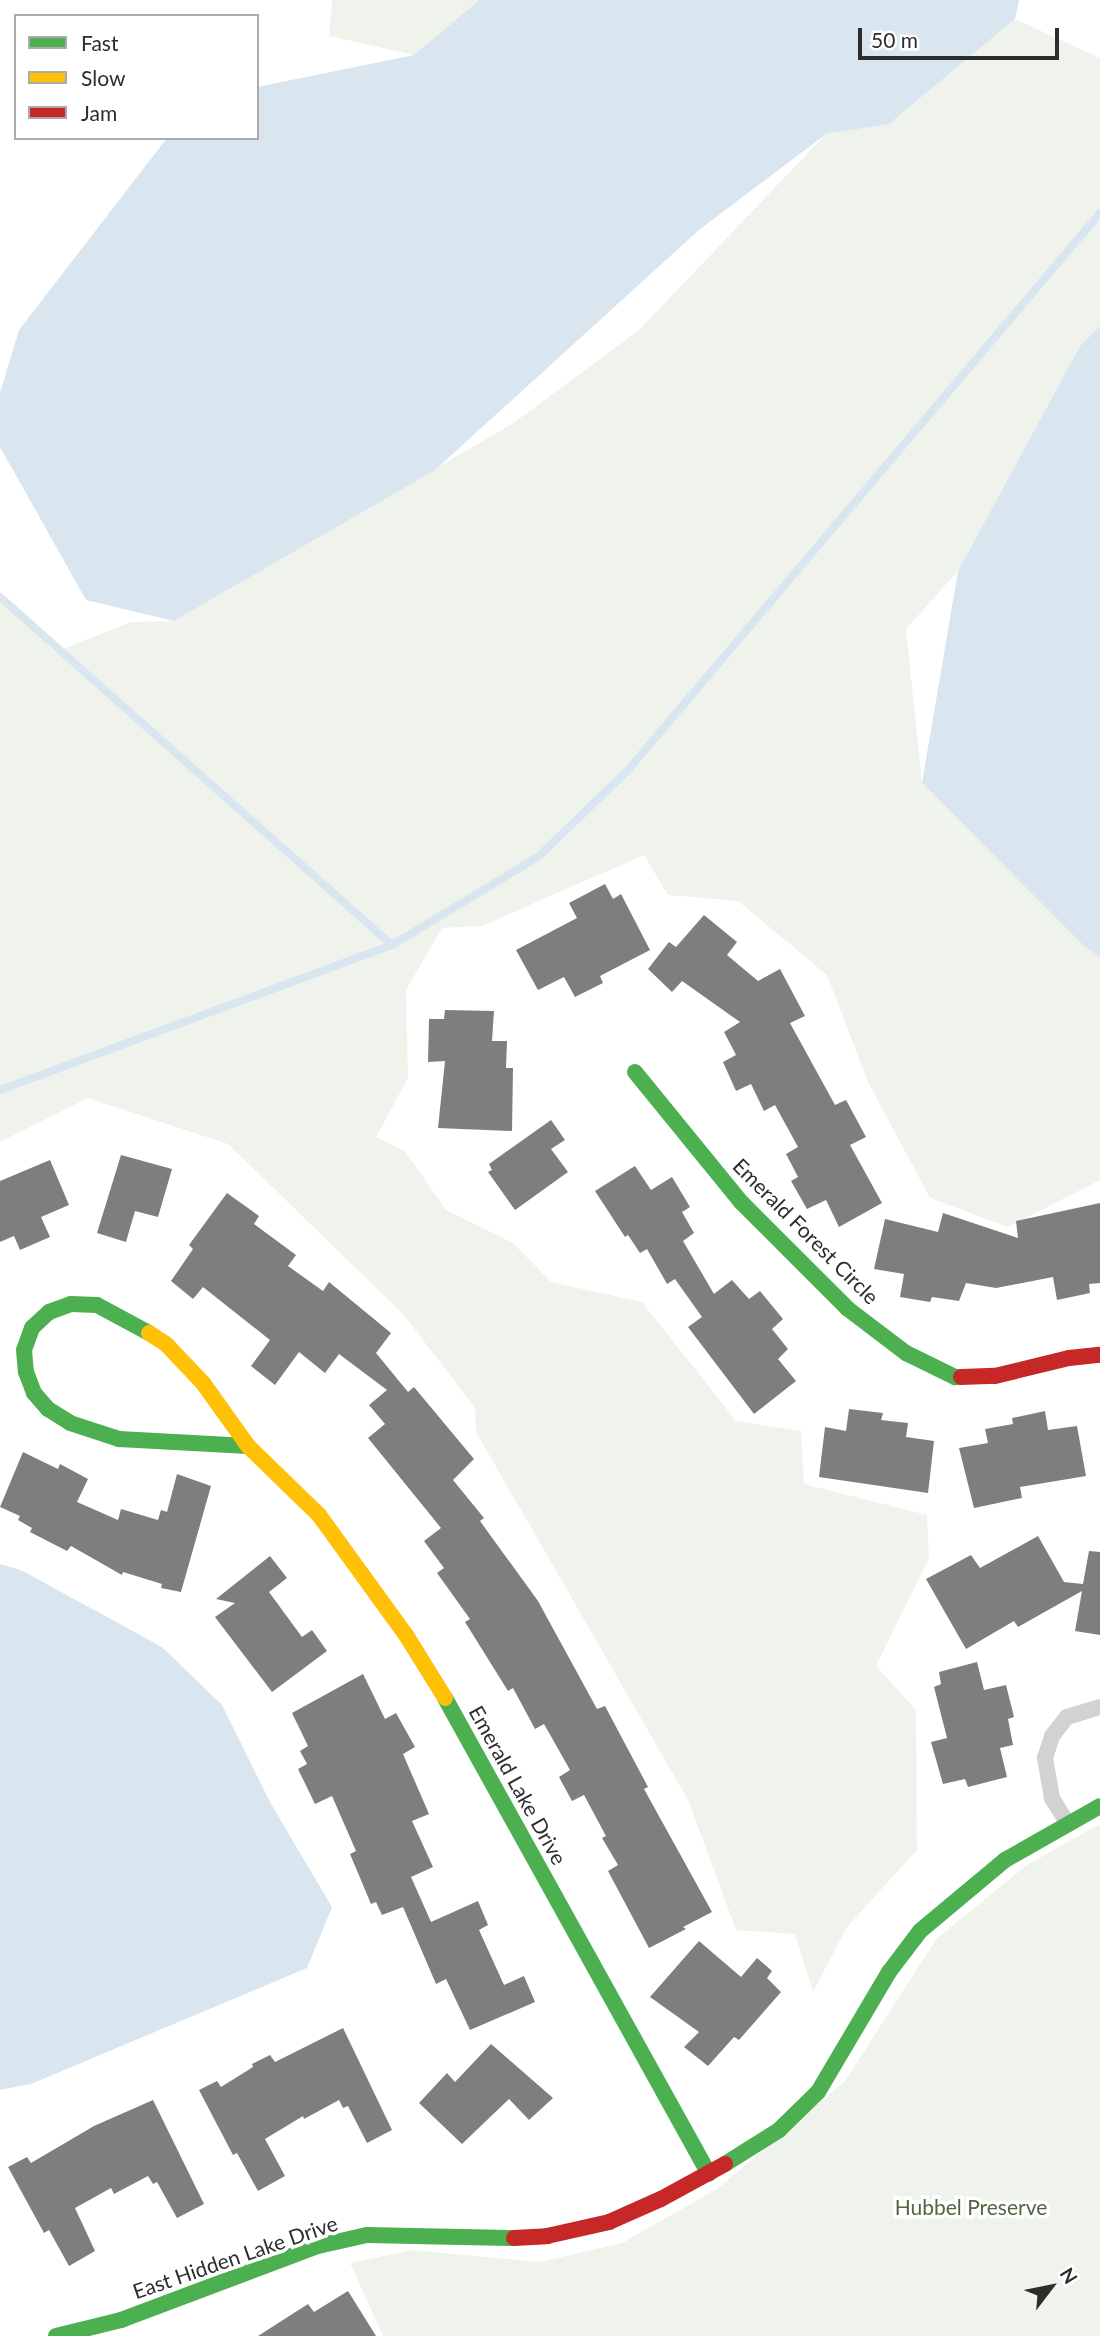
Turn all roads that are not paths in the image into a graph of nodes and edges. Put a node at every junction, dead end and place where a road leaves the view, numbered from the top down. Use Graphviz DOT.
graph roads {
  1 [pos="635,1072"];
  2 [pos="1100,1355"];
  3 [pos="248,1446"];
  4 [pos="1100,1707"];
  5 [pos="1100,1806"];
  6 [pos="1068,1824"];
  7 [pos="709,2174"];
  8 [pos="56,2336"];
  1 -- 2 [label="street, Emerald Forest Circle"];
  3 -- 3 [label="street, Emerald Lake Drive"];
  3 -- 7 [label="street, Emerald Lake Drive"];
  4 -- 6 [label="lane"];
  5 -- 6 [label="street, East Hidden Lake Drive"];
  6 -- 7 [label="street, East Hidden Lake Drive"];
  7 -- 8 [label="street, East Hidden Lake Drive"];
}
